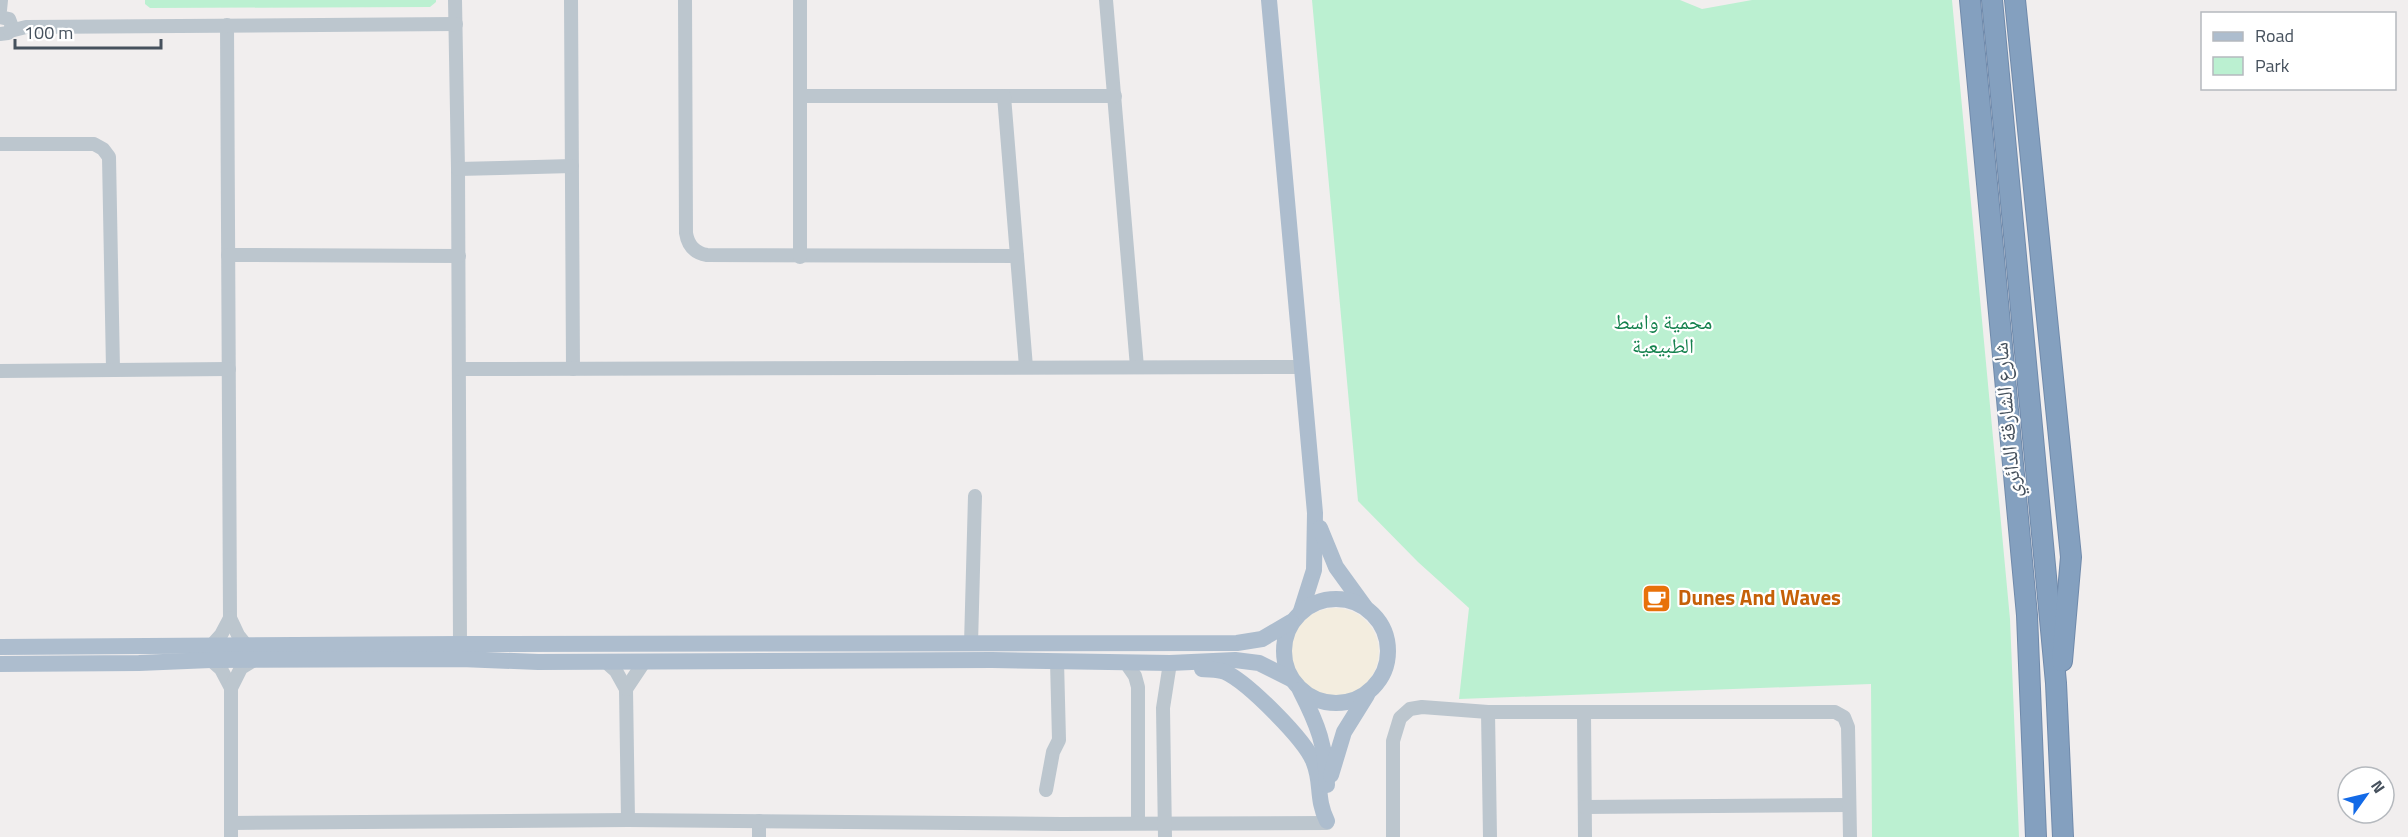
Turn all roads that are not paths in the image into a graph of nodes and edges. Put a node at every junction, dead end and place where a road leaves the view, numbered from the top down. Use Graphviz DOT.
graph roads {
  1 [pos="455,0"];
  2 [pos="571,0"];
  3 [pos="685,0"];
  4 [pos="800,0"];
  5 [pos="1106,0"];
  6 [pos="1269,0"];
  7 [pos="1970,0"];
  8 [pos="1992,0"];
  9 [pos="2015,0"];
  10 [pos="3,22"];
  11 [pos="456,24"];
  12 [pos="227,25"];
  13 [pos="801,96"];
  14 [pos="1004,96"];
  15 [pos="1115,96"];
  16 [pos="0,144"];
  17 [pos="572,166"];
  18 [pos="458,169"];
  19 [pos="228,255"];
  20 [pos="459,256"];
  21 [pos="1017,256"];
  22 [pos="800,257"];
  23 [pos="1137,367"];
  24 [pos="1301,367"];
  25 [pos="1026,368"];
  26 [pos="113,369"];
  27 [pos="229,369"];
  28 [pos="459,369"];
  29 [pos="573,369"];
  30 [pos="0,371"];
  31 [pos="975,496"];
  32 [pos="1315,513"];
  33 [pos="1366,609"];
  34 [pos="1296,617"];
  35 [pos="230,618"];
  36 [pos="1047,643"];
  37 [pos="460,644"];
  38 [pos="971,644"];
  39 [pos="0,647"];
  40 [pos="211,652"];
  41 [pos="250,652"];
  42 [pos="992,660"];
  43 [pos="1057,661"];
  44 [pos="606,662"];
  45 [pos="644,662"];
  46 [pos="1174,662"];
  47 [pos="1126,663"];
  48 [pos="0,664"];
  49 [pos="1295,683"];
  50 [pos="2055,683"];
  51 [pos="231,688"];
  52 [pos="626,689"];
  53 [pos="1370,691"];
  54 [pos="1488,712"];
  55 [pos="1584,712"];
  56 [pos="1046,790"];
  57 [pos="1327,796"];
  58 [pos="1138,800"];
  59 [pos="1164,801"];
  60 [pos="1849,805"];
  61 [pos="1585,807"];
  62 [pos="628,820"];
  63 [pos="759,821"];
  64 [pos="348,822"];
  65 [pos="1138,822"];
  66 [pos="1327,827"];
  67 [pos="231,830"];
  68 [pos="1165,830"];
  69 [pos="348,837"];
  70 [pos="759,837"];
  71 [pos="1394,837"];
  72 [pos="1490,837"];
  73 [pos="1585,837"];
  74 [pos="1850,837"];
  75 [pos="2036,837"];
  76 [pos="2063,837"];
  1 -- 11 [label="street"];
  2 -- 17 [label="street"];
  3 -- 22 [label="street"];
  4 -- 13 [label="street"];
  5 -- 15 [label="street"];
  6 -- 24 [label="main road"];
  7 -- 75 [label="highway, شارع الشارقة الدائري"];
  8 -- 50 [label="highway, شارع الشارقة الدائري"];
  9 -- 50 [label="highway"];
  10 -- 12 [label="street"];
  11 -- 12 [label="street"];
  11 -- 18 [label="street"];
  12 -- 19 [label="street"];
  13 -- 14 [label="street"];
  13 -- 22 [label="street"];
  14 -- 15 [label="street"];
  14 -- 21 [label="street"];
  15 -- 23 [label="street"];
  16 -- 26 [label="street"];
  17 -- 18 [label="street"];
  17 -- 29 [label="street"];
  18 -- 20 [label="street"];
  19 -- 20 [label="street"];
  19 -- 27 [label="street"];
  20 -- 28 [label="street"];
  21 -- 22 [label="street"];
  21 -- 25 [label="street"];
  23 -- 24 [label="street"];
  23 -- 25 [label="street"];
  24 -- 32 [label="main road"];
  25 -- 29 [label="street"];
  26 -- 27 [label="street"];
  26 -- 30 [label="street"];
  27 -- 35 [label="street"];
  28 -- 29 [label="street"];
  28 -- 37 [label="street"];
  31 -- 38 [label="street"];
  32 -- 33 [label="main road"];
  32 -- 34 [label="main road"];
  33 -- 34 [label="main road"];
  33 -- 53 [label="main road"];
  34 -- 36 [label="main road"];
  34 -- 49 [label="main road"];
  35 -- 40 [label="street"];
  35 -- 41 [label="street"];
  36 -- 38 [label="main road"];
  36 -- 42 [label="main road"];
  37 -- 38 [label="main road"];
  37 -- 41 [label="main road"];
  39 -- 40 [label="main road"];
  40 -- 41 [label="main road"];
  40 -- 48 [label="main road"];
  40 -- 51 [label="street"];
  41 -- 44 [label="main road"];
  41 -- 51 [label="street"];
  42 -- 43 [label="main road"];
  42 -- 45 [label="main road"];
  43 -- 47 [label="main road"];
  43 -- 56 [label="street"];
  44 -- 45 [label="main road"];
  44 -- 52 [label="street"];
  45 -- 52 [label="street"];
  46 -- 47 [label="main road"];
  46 -- 49 [label="main road"];
  46 -- 59 [label="street"];
  46 -- 66 [label="main road"];
  47 -- 58 [label="street"];
  49 -- 53 [label="main road"];
  49 -- 57 [label="main road"];
  50 -- 76 [label="highway, شارع الشارقة الدائري"];
  51 -- 67 [label="street"];
  52 -- 62 [label="street"];
  53 -- 57 [label="main road"];
  54 -- 55 [label="street"];
  54 -- 71 [label="street"];
  54 -- 72 [label="street"];
  55 -- 60 [label="street"];
  55 -- 61 [label="street"];
  57 -- 66 [label="main road"];
  58 -- 59 [label="street"];
  58 -- 65 [label="street"];
  59 -- 68 [label="street"];
  60 -- 61 [label="street"];
  60 -- 74 [label="street"];
  61 -- 73 [label="street"];
  62 -- 63 [label="street"];
  62 -- 64 [label="street"];
  63 -- 65 [label="street"];
  63 -- 70 [label="street"];
  64 -- 67 [label="street"];
  64 -- 69 [label="street"];
  65 -- 68 [label="street"];
  66 -- 68 [label="street"];
}
